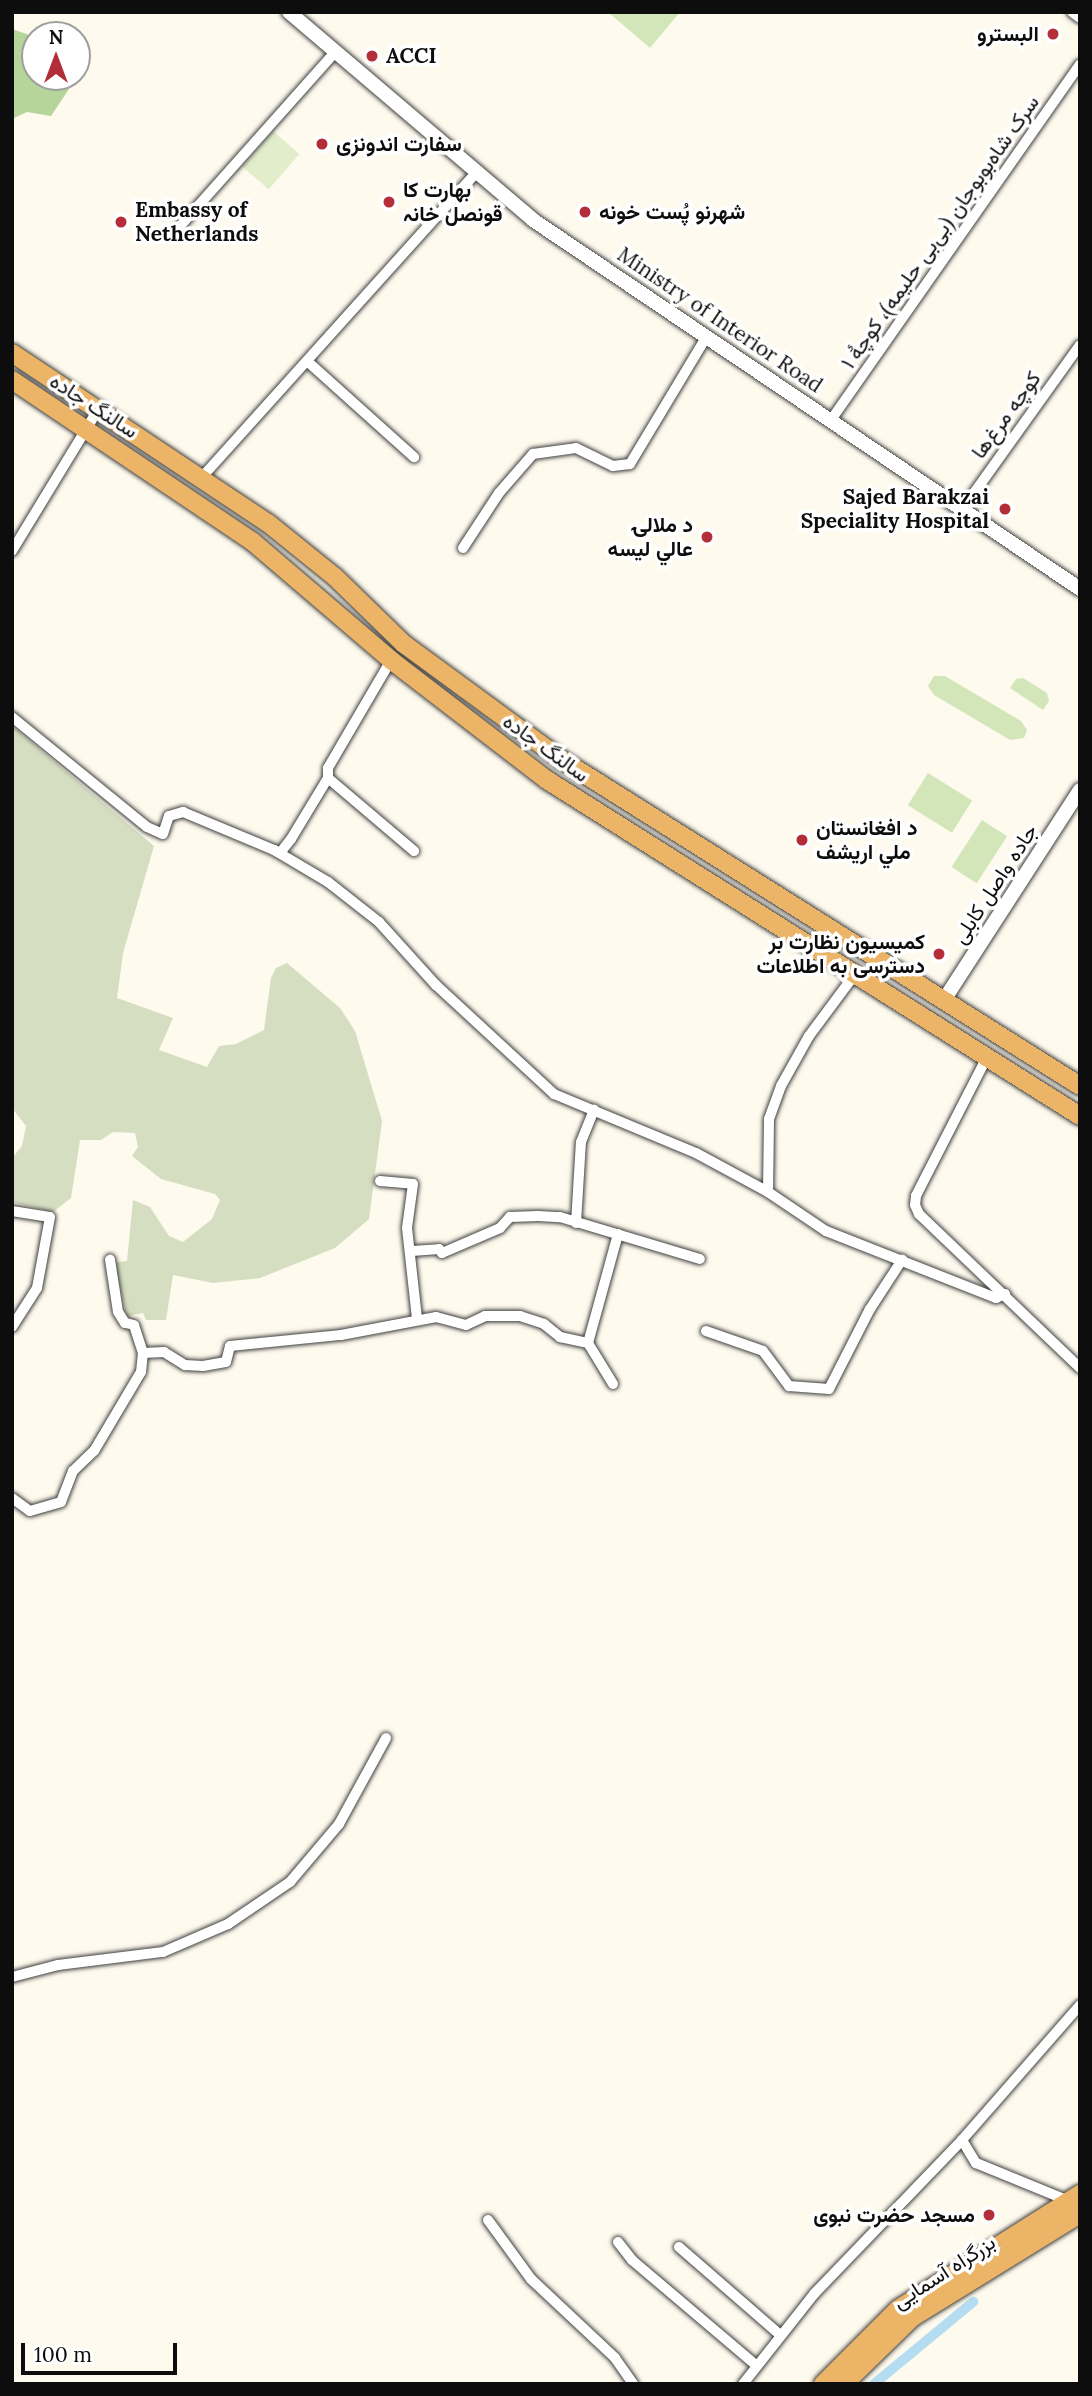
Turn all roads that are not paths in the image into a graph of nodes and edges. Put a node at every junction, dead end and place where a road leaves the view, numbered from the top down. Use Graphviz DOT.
graph roads {
  1 [pos="289,12"];
  2 [pos="1072,12"];
  3 [pos="1080,18"];
  4 [pos="336,51"];
  5 [pos="1080,65"];
  6 [pos="478,171"];
  7 [pos="173,234"];
  8 [pos="707,336"];
  9 [pos="1080,345"];
  10 [pos="12,353"];
  11 [pos="307,361"];
  12 [pos="14,386"];
  13 [pos="99,408"];
  14 [pos="831,420"];
  15 [pos="86,427"];
  16 [pos="414,457"];
  17 [pos="203,476"];
  18 [pos="964,507"];
  19 [pos="463,548"];
  20 [pos="12,551"];
  21 [pos="1080,589"];
  22 [pos="391,660"];
  23 [pos="12,717"];
  24 [pos="328,778"];
  25 [pos="1080,790"];
  26 [pos="274,850"];
  27 [pos="414,851"];
  28 [pos="709,852"];
  29 [pos="695,874"];
  30 [pos="855,974"];
  31 [pos="944,1000"];
  32 [pos="987,1057"];
  33 [pos="1080,1086"];
  34 [pos="594,1110"];
  35 [pos="1080,1116"];
  36 [pos="380,1181"];
  37 [pos="768,1192"];
  38 [pos="12,1211"];
  39 [pos="576,1223"];
  40 [pos="618,1234"];
  41 [pos="412,1251"];
  42 [pos="700,1259"];
  43 [pos="110,1260"];
  44 [pos="902,1260"];
  45 [pos="1006,1294"];
  46 [pos="417,1319"];
  47 [pos="12,1327"];
  48 [pos="706,1331"];
  49 [pos="588,1343"];
  50 [pos="143,1353"];
  51 [pos="1075,1359"];
  52 [pos="1080,1368"];
  53 [pos="613,1384"];
  54 [pos="12,1498"];
  55 [pos="386,1738"];
  56 [pos="12,1977"];
  57 [pos="1080,2005"];
  58 [pos="962,2140"];
  59 [pos="1076,2203"];
  60 [pos="488,2220"];
  61 [pos="618,2242"];
  62 [pos="679,2246"];
  63 [pos="779,2333"];
  64 [pos="756,2365"];
  65 [pos="633,2384"];
  66 [pos="743,2384"];
  67 [pos="823,2384"];
  68 [pos="844,2384"];
  1 -- 4 [label="street, Ministry of Interior Road"];
  2 -- 3 [label="street"];
  4 -- 6 [label="street, Ministry of Interior Road"];
  4 -- 7 [label="street"];
  5 -- 14 [label="street, سرک شاه‌بوبوجان (بی‌بی حلیمه)، کوچۀ ۱"];
  6 -- 8 [label="street, Ministry of Interior Road"];
  6 -- 11 [label="street"];
  8 -- 14 [label="street, Ministry of Interior Road"];
  8 -- 19 [label="street"];
  9 -- 18 [label="street, کوچه مرغ‌ها"];
  10 -- 13 [label="highway, سالنگ جاده"];
  11 -- 16 [label="street"];
  11 -- 17 [label="street"];
  12 -- 15 [label="highway, سالنگ جاده"];
  13 -- 15 [label="street"];
  13 -- 17 [label="highway, سالنگ جاده"];
  14 -- 18 [label="street, Ministry of Interior Road"];
  15 -- 20 [label="street"];
  15 -- 22 [label="highway, سالنگ جاده"];
  17 -- 28 [label="highway, سالنگ جاده"];
  18 -- 21 [label="street, Ministry of Interior Road"];
  22 -- 24 [label="street"];
  22 -- 29 [label="highway, سالنگ جاده"];
  23 -- 26 [label="street"];
  24 -- 26 [label="street"];
  24 -- 27 [label="street"];
  25 -- 31 [label="street, جاده واصل کابلی"];
  26 -- 34 [label="street"];
  28 -- 29 [label="highway"];
  28 -- 31 [label="highway, سالنگ جاده"];
  29 -- 30 [label="highway, سالنگ جاده"];
  30 -- 32 [label="highway, سالنگ جاده"];
  30 -- 37 [label="street"];
  31 -- 33 [label="highway, سالنگ جاده"];
  32 -- 35 [label="highway, سالنگ جاده"];
  32 -- 45 [label="street"];
  34 -- 37 [label="street"];
  34 -- 39 [label="street"];
  36 -- 41 [label="street"];
  37 -- 44 [label="street"];
  38 -- 47 [label="street"];
  39 -- 40 [label="street"];
  39 -- 41 [label="street"];
  40 -- 42 [label="street"];
  40 -- 49 [label="street"];
  41 -- 46 [label="street"];
  43 -- 50 [label="street"];
  44 -- 45 [label="street"];
  44 -- 48 [label="street"];
  45 -- 51 [label="street"];
  46 -- 49 [label="street"];
  46 -- 50 [label="street"];
  49 -- 53 [label="street"];
  50 -- 54 [label="street"];
  51 -- 52 [label="street"];
  55 -- 56 [label="street"];
  57 -- 58 [label="street"];
  58 -- 59 [label="street"];
  58 -- 63 [label="street"];
  59 -- 67 [label="highway, بزرگراه آسمایی"];
  59 -- 68 [label="highway, بزرگراه آسمایی"];
  60 -- 65 [label="street"];
  61 -- 64 [label="street"];
  62 -- 63 [label="street"];
  63 -- 64 [label="street"];
  64 -- 66 [label="street"];
}
